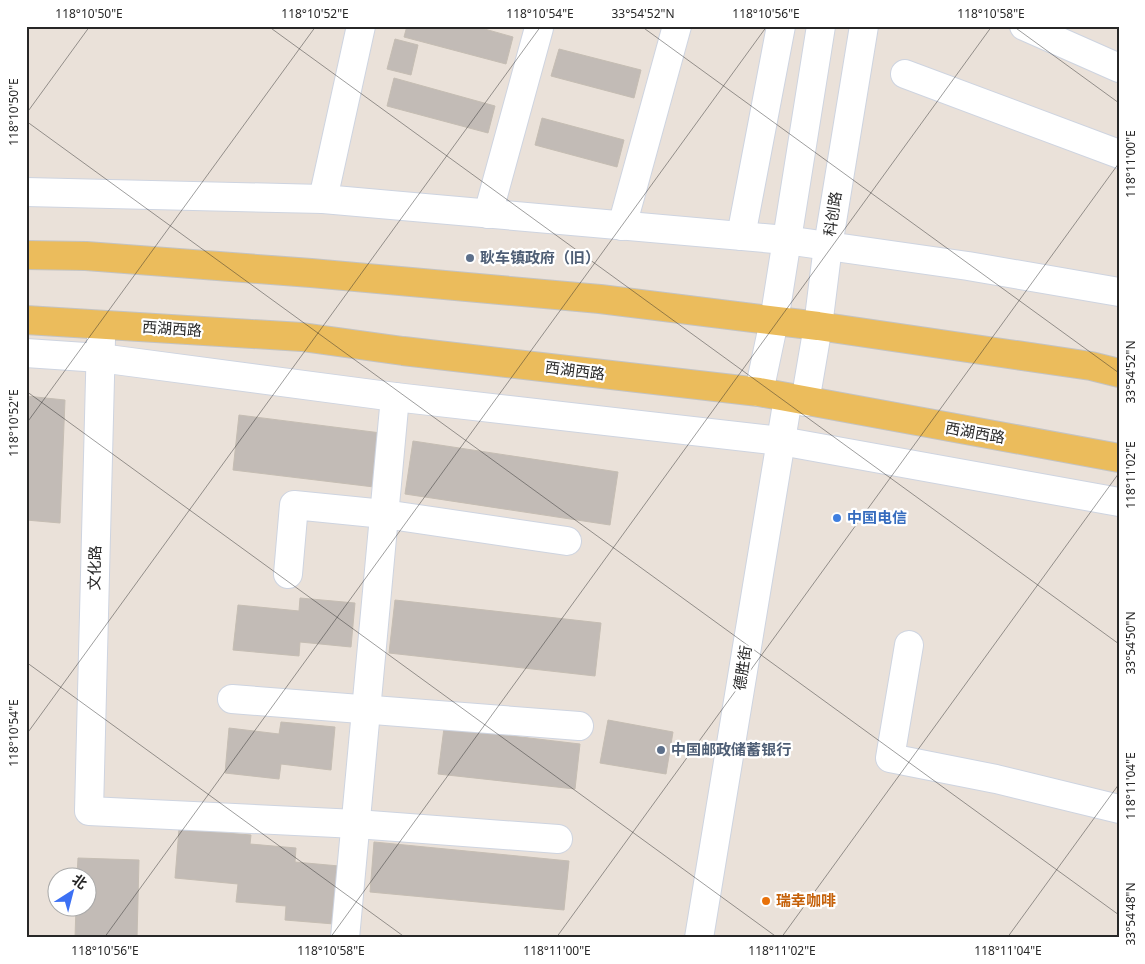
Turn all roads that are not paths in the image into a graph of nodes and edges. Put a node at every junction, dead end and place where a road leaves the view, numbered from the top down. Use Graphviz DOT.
graph roads {
  1 [pos="361,26"];
  2 [pos="677,26"];
  3 [pos="781,26"];
  4 [pos="821,26"];
  5 [pos="864,26"];
  6 [pos="1024,26"];
  7 [pos="542,27"];
  8 [pos="1119,68"];
  9 [pos="905,74"];
  10 [pos="1119,154"];
  11 [pos="26,192"];
  12 [pos="324,199"];
  13 [pos="488,214"];
  14 [pos="622,226"];
  15 [pos="741,236"];
  16 [pos="786,240"];
  17 [pos="828,246"];
  18 [pos="26,255"];
  19 [pos="1119,292"];
  20 [pos="26,320"];
  21 [pos="774,321"];
  22 [pos="101,325"];
  23 [pos="818,326"];
  24 [pos="26,353"];
  25 [pos="100,358"];
  26 [pos="1119,373"];
  27 [pos="759,392"];
  28 [pos="395,397"];
  29 [pos="797,400"];
  30 [pos="781,441"];
  31 [pos="1119,458"];
  32 [pos="1119,502"];
  33 [pos="384,514"];
  34 [pos="567,541"];
  35 [pos="288,574"];
  36 [pos="909,645"];
  37 [pos="232,699"];
  38 [pos="367,709"];
  39 [pos="579,726"];
  40 [pos="1119,809"];
  41 [pos="356,824"];
  42 [pos="558,839"];
  43 [pos="345,938"];
  44 [pos="699,938"];
  1 -- 12 [label="street"];
  2 -- 14 [label="street"];
  3 -- 15 [label="street"];
  4 -- 16 [label="street"];
  5 -- 17 [label="street, 科创路"];
  6 -- 8 [label="street"];
  7 -- 13 [label="street"];
  9 -- 10 [label="street"];
  11 -- 12 [label="street"];
  12 -- 13 [label="street"];
  13 -- 14 [label="street"];
  14 -- 15 [label="street"];
  15 -- 16 [label="street"];
  16 -- 17 [label="street"];
  16 -- 21 [label="street"];
  17 -- 19 [label="street"];
  17 -- 23 [label="street, 科创路"];
  18 -- 21 [label="main road"];
  20 -- 22 [label="main road, 西湖西路"];
  21 -- 23 [label="main road"];
  21 -- 27 [label="street"];
  22 -- 25 [label="street, 文化路"];
  22 -- 27 [label="main road, 西湖西路"];
  23 -- 26 [label="main road"];
  23 -- 29 [label="street, 科创路"];
  24 -- 25 [label="street"];
  25 -- 28 [label="street"];
  25 -- 41 [label="street, 文化路"];
  27 -- 29 [label="main road, 西湖西路"];
  28 -- 30 [label="street"];
  28 -- 33 [label="street"];
  29 -- 30 [label="street, 德胜街"];
  29 -- 31 [label="main road, 西湖西路"];
  30 -- 32 [label="street"];
  30 -- 44 [label="street, 德胜街"];
  33 -- 34 [label="street"];
  33 -- 35 [label="street"];
  33 -- 38 [label="street"];
  36 -- 40 [label="street"];
  37 -- 38 [label="street"];
  38 -- 39 [label="street"];
  38 -- 41 [label="street"];
  41 -- 42 [label="street"];
  41 -- 43 [label="street"];
}
